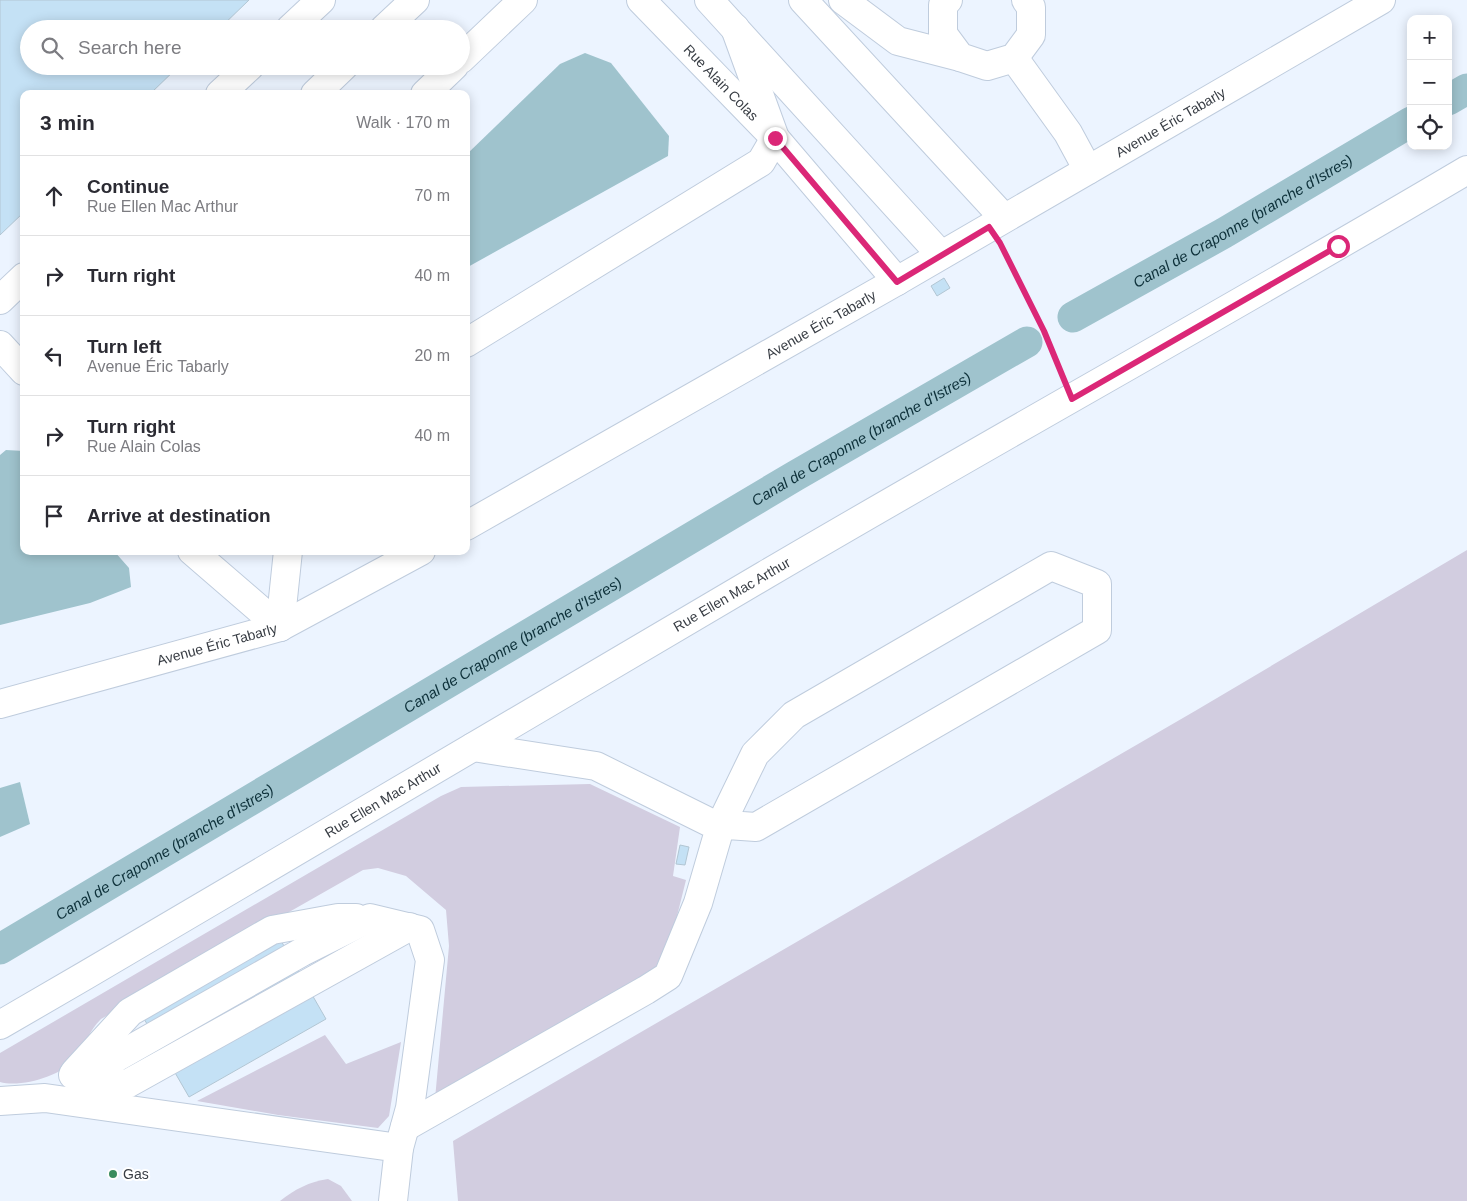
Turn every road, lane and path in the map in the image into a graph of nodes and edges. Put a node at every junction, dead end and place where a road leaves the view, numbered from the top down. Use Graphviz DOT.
graph roads {
  1 [pos="321,0"];
  2 [pos="415,0"];
  3 [pos="524,0"];
  4 [pos="641,0"];
  5 [pos="709,0"];
  6 [pos="803,0"];
  7 [pos="842,0"];
  8 [pos="1381,0"];
  9 [pos="942,2"];
  10 [pos="1032,2"];
  11 [pos="300,20"];
  12 [pos="394,20"];
  13 [pos="735,28"];
  14 [pos="470,51"];
  15 [pos="960,57"];
  16 [pos="1014,58"];
  17 [pos="240,75"];
  18 [pos="334,75"];
  19 [pos="445,75"];
  20 [pos="224,90"];
  21 [pos="318,90"];
  22 [pos="429,90"];
  23 [pos="775,138"];
  24 [pos="1088,170"];
  25 [pos="1467,170"];
  26 [pos="997,223"];
  27 [pos="941,255"];
  28 [pos="20,281"];
  29 [pos="897,282"];
  30 [pos="0,300"];
  31 [pos="470,342"];
  32 [pos="0,345"];
  33 [pos="20,367"];
  34 [pos="1072,399"];
  35 [pos="470,524"];
  36 [pos="197,555"];
  37 [pos="288,555"];
  38 [pos="414,555"];
  39 [pos="280,628"];
  40 [pos="0,704"];
  41 [pos="473,747"];
  42 [pos="722,824"];
  43 [pos="409,927"];
  44 [pos="0,1025"];
  45 [pos="78,1076"];
  46 [pos="45,1098"];
  47 [pos="0,1101"];
  48 [pos="402,1137"];
  49 [pos="394,1201"];
  1 -- 11 [label="street"];
  2 -- 12 [label="street"];
  3 -- 14 [label="street"];
  4 -- 23 [label="street, Rue Alain Colas"];
  5 -- 13 [label="street"];
  6 -- 26 [label="street"];
  7 -- 15 [label="street"];
  8 -- 24 [label="street, Avenue Éric Tabarly"];
  9 -- 15 [label="street"];
  10 -- 16 [label="street"];
  13 -- 23 [label="street"];
  13 -- 27 [label="street"];
  15 -- 16 [label="street"];
  16 -- 24 [label="street"];
  17 -- 20 [label="street"];
  18 -- 21 [label="street"];
  19 -- 22 [label="street"];
  23 -- 29 [label="street, Rue Alain Colas"];
  23 -- 31 [label="street"];
  24 -- 26 [label="street, Avenue Éric Tabarly"];
  25 -- 34 [label="street, Rue Ellen Mac Arthur"];
  26 -- 27 [label="street, Avenue Éric Tabarly"];
  26 -- 34 [label="path"];
  27 -- 29 [label="street, Avenue Éric Tabarly"];
  28 -- 30 [label="street"];
  29 -- 35 [label="street, Avenue Éric Tabarly"];
  32 -- 33 [label="street"];
  34 -- 41 [label="street, Rue Ellen Mac Arthur"];
  36 -- 39 [label="street"];
  37 -- 39 [label="street"];
  38 -- 39 [label="street, Avenue Éric Tabarly"];
  39 -- 40 [label="street, Avenue Éric Tabarly"];
  41 -- 42 [label="street"];
  41 -- 44 [label="street, Rue Ellen Mac Arthur"];
  42 -- 42 [label="street"];
  42 -- 48 [label="street"];
  43 -- 45 [label="street"];
  43 -- 45 [label="street"];
  43 -- 48 [label="street"];
  45 -- 46 [label="street"];
  46 -- 47 [label="street"];
  46 -- 48 [label="street"];
  48 -- 49 [label="street"];
}
